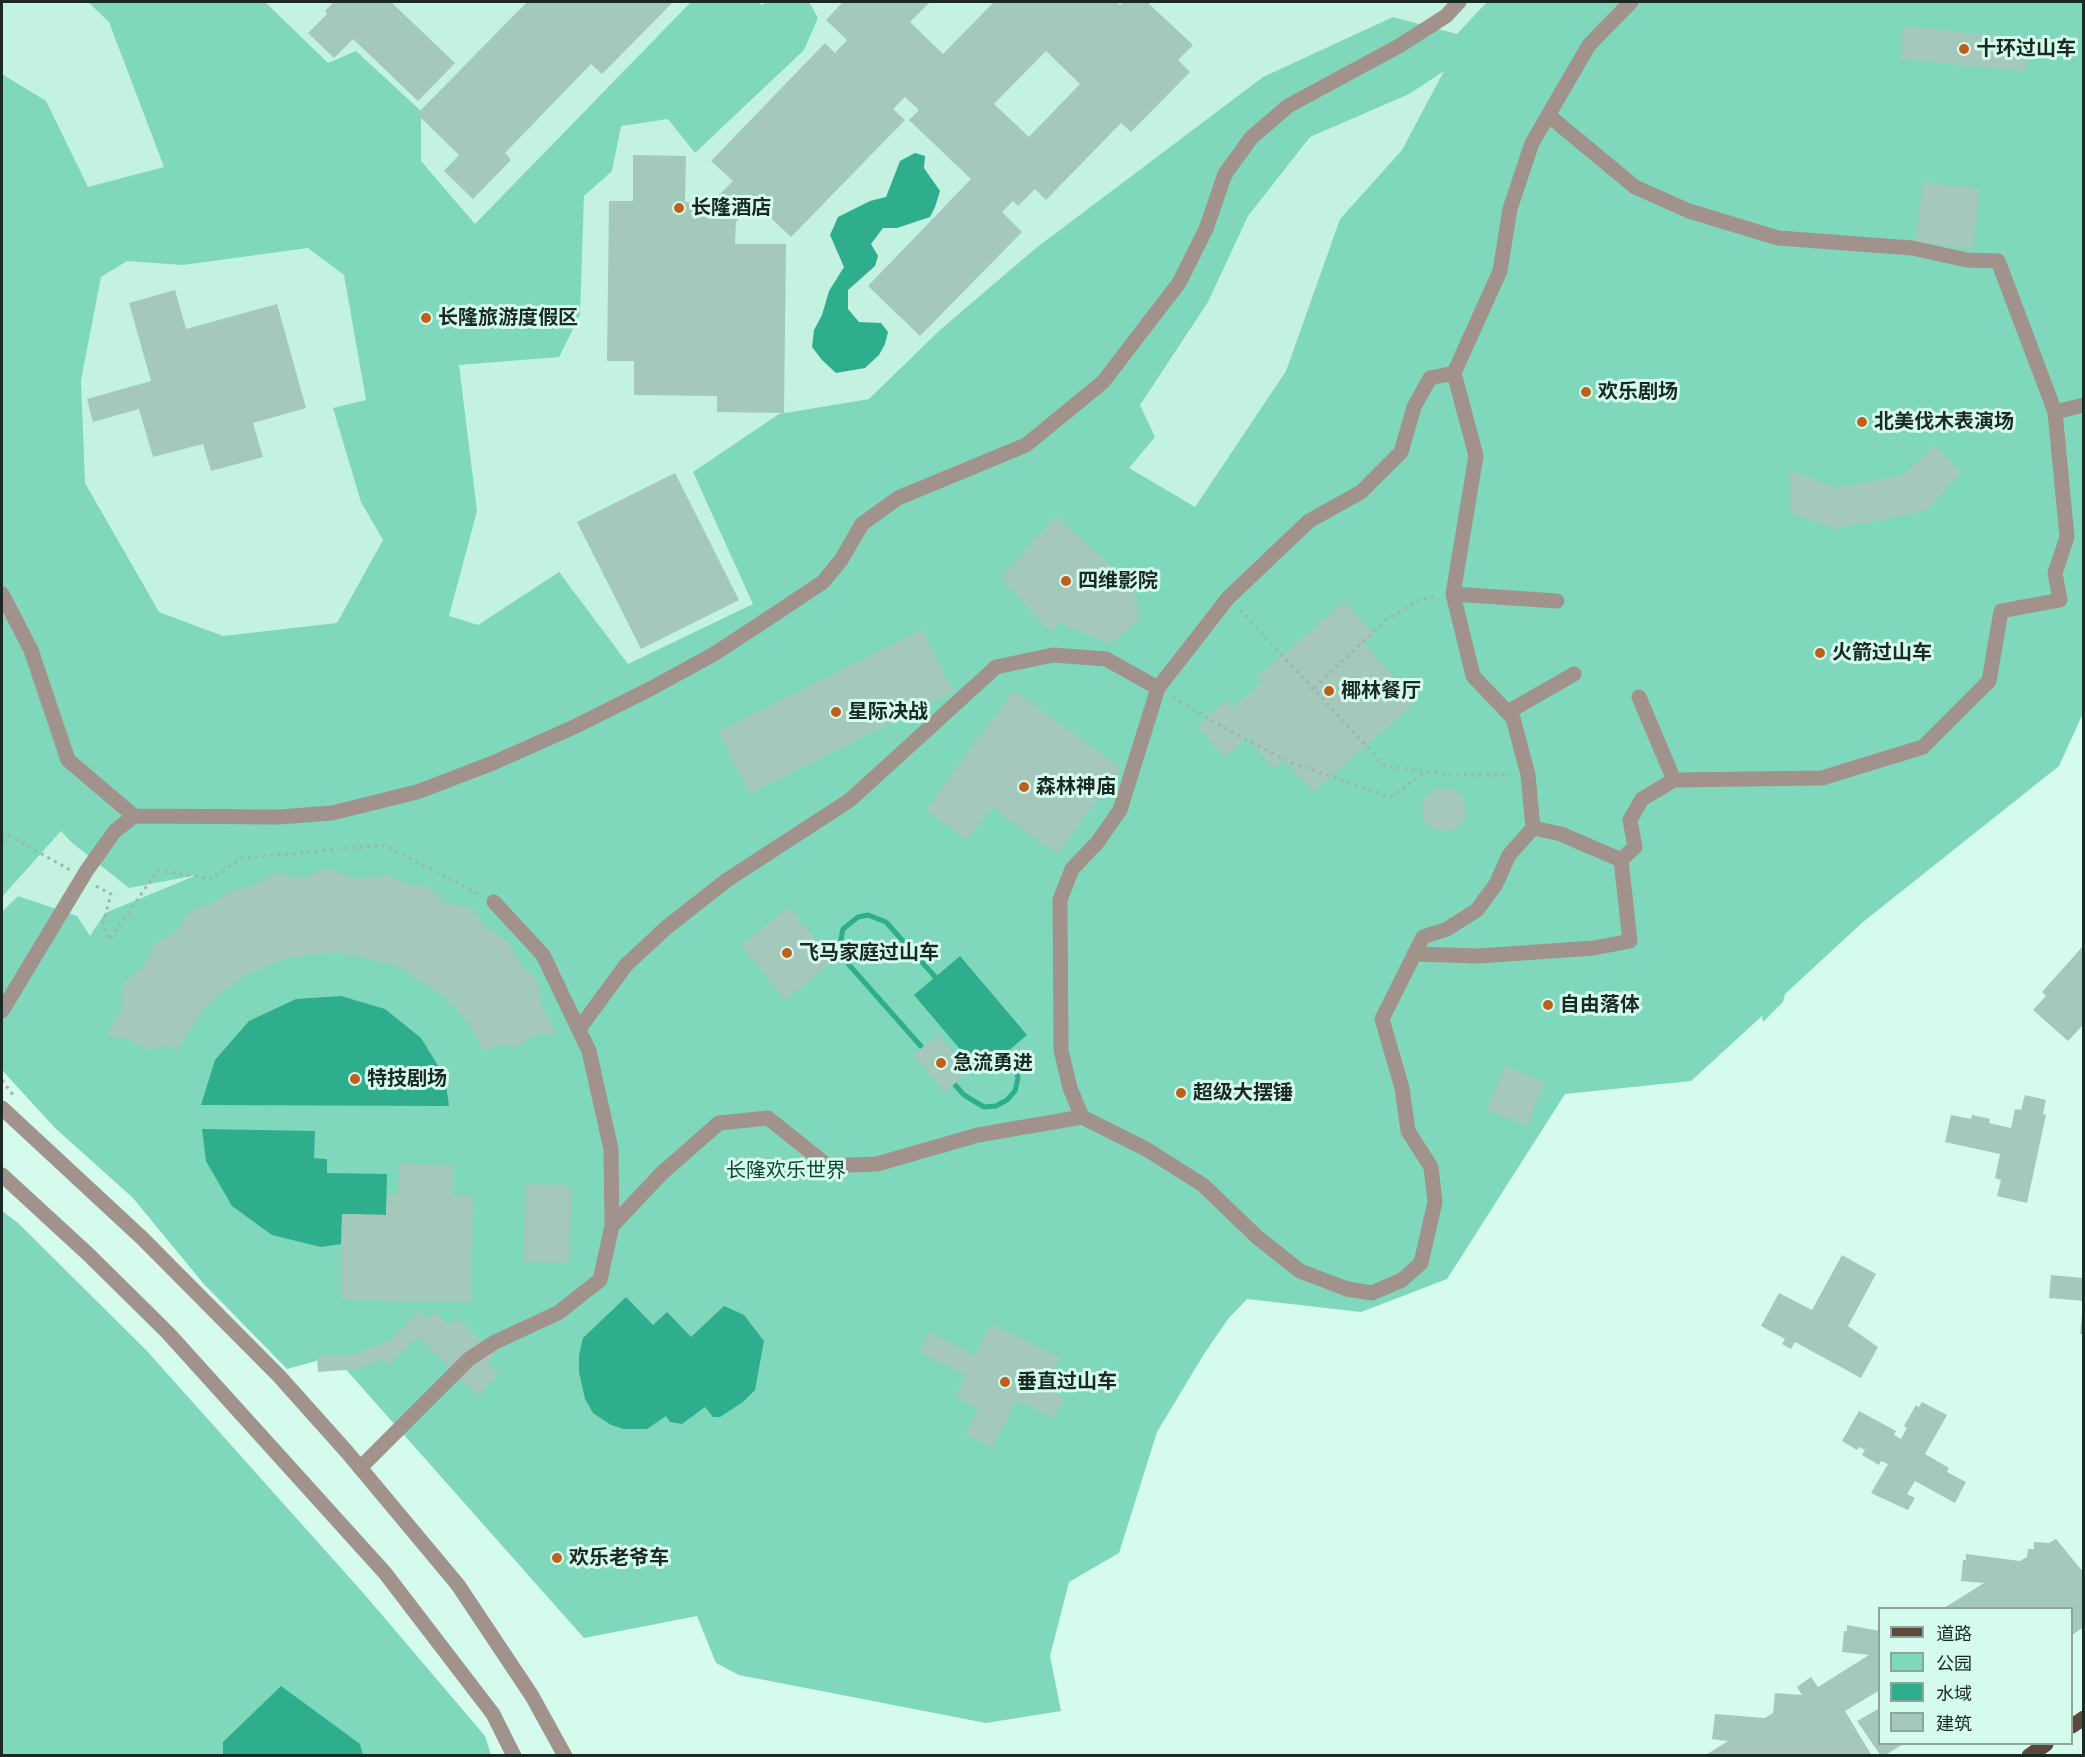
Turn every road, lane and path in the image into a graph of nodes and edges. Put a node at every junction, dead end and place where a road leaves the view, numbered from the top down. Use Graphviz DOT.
graph roads {
  1 [pos="1459,2"];
  2 [pos="1631,2"];
  3 [pos="1548,115"];
  4 [pos="1455,373"];
  5 [pos="2084,405"];
  6 [pos="2055,412"];
  7 [pos="2,594"];
  8 [pos="1453,594"];
  9 [pos="1228,598"];
  10 [pos="1557,601"];
  11 [pos="1574,674"];
  12 [pos="1158,688"];
  13 [pos="1314,688"];
  14 [pos="1638,697"];
  15 [pos="1508,712"];
  16 [pos="1427,772"];
  17 [pos="1528,776"];
  18 [pos="1674,780"];
  19 [pos="134,816"];
  20 [pos="1533,828"];
  21 [pos="2,841"];
  22 [pos="1621,860"];
  23 [pos="71,871"];
  24 [pos="91,883"];
  25 [pos="494,902"];
  26 [pos="1414,954"];
  27 [pos="2,1011"];
  28 [pos="579,1029"];
  29 [pos="2,1108"];
  30 [pos="1082,1117"];
  31 [pos="2,1174"];
  32 [pos="612,1226"];
  33 [pos="360,1468"];
  34 [pos="2043,1745"];
  35 [pos="514,1755"];
  36 [pos="565,1755"];
  37 [pos="2029,1755"];
  1 -- 19 [label="street"];
  2 -- 3 [label="street"];
  3 -- 4 [label="street"];
  3 -- 6 [label="street"];
  4 -- 8 [label="street"];
  4 -- 9 [label="street"];
  5 -- 6 [label="street"];
  6 -- 18 [label="street"];
  7 -- 19 [label="street"];
  8 -- 10 [label="street"];
  8 -- 13 [label="path"];
  8 -- 15 [label="street"];
  9 -- 12 [label="street"];
  9 -- 13 [label="path"];
  11 -- 15 [label="street"];
  12 -- 16 [label="path"];
  12 -- 28 [label="street"];
  12 -- 30 [label="street"];
  13 -- 16 [label="path"];
  14 -- 18 [label="street"];
  15 -- 17 [label="street"];
  16 -- 17 [label="path"];
  17 -- 20 [label="street"];
  18 -- 22 [label="street"];
  19 -- 27 [label="street"];
  20 -- 22 [label="street"];
  20 -- 26 [label="street"];
  21 -- 23 [label="path"];
  22 -- 26 [label="street"];
  24 -- 25 [label="path"];
  25 -- 28 [label="street"];
  26 -- 30 [label="street"];
  28 -- 32 [label="street"];
  29 -- 33 [label="street"];
  30 -- 32 [label="street"];
  31 -- 35 [label="street"];
  32 -- 33 [label="street"];
  33 -- 36 [label="street"];
  34 -- 37 [label="main road"];
}
